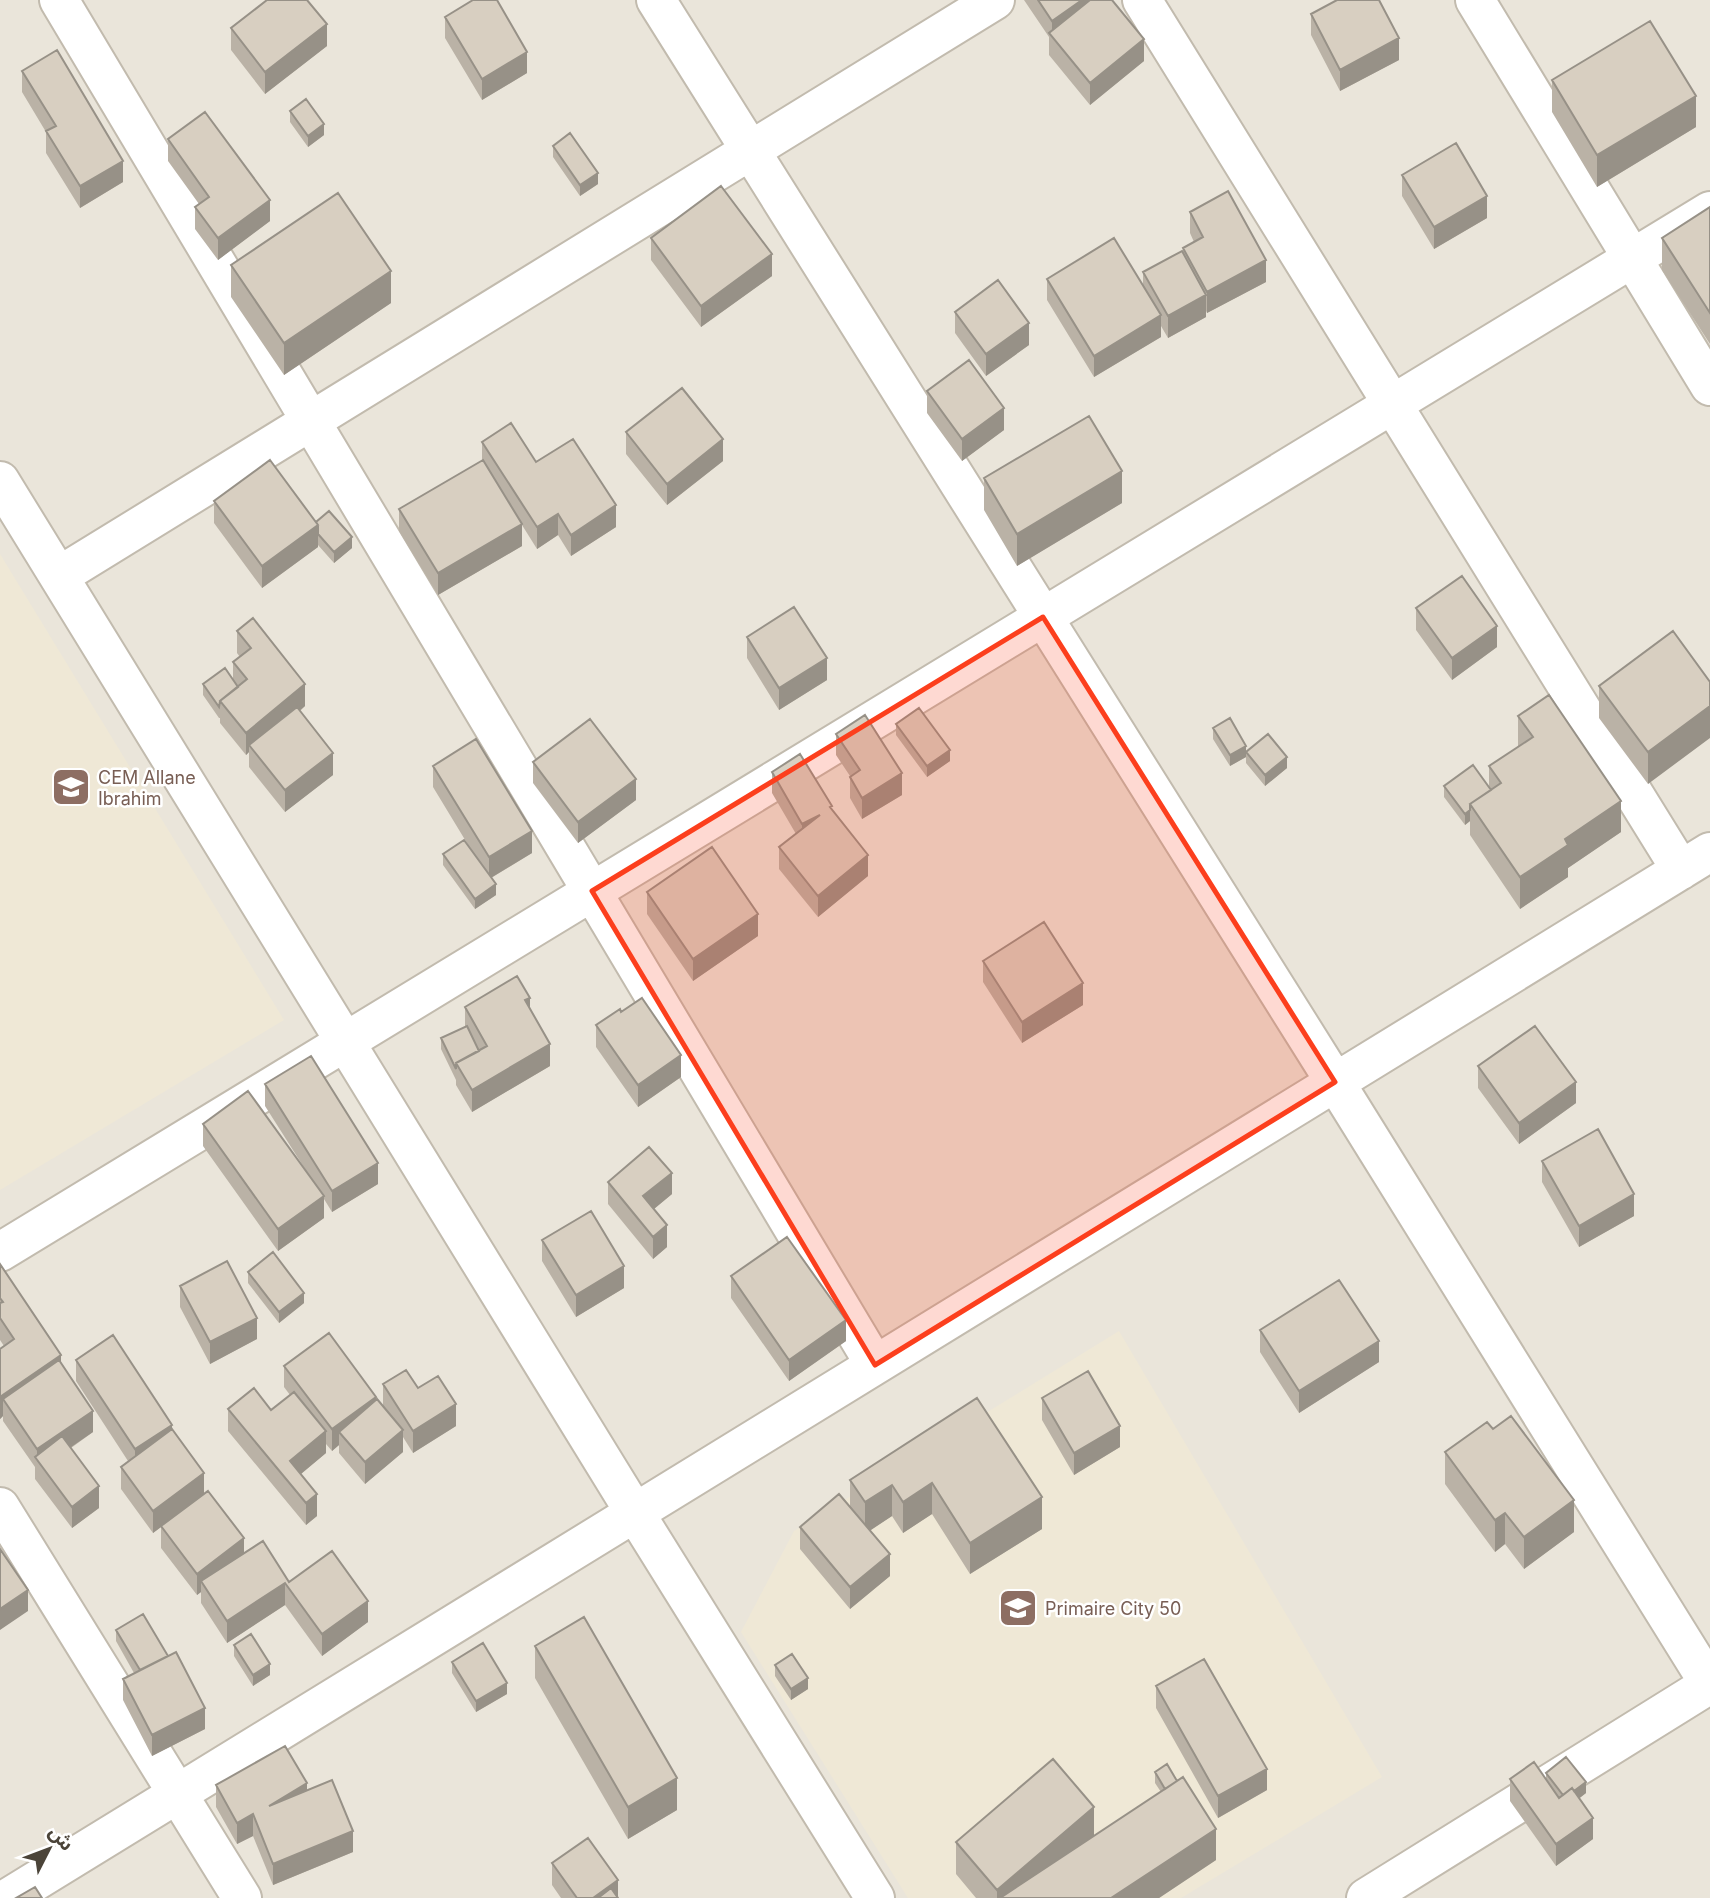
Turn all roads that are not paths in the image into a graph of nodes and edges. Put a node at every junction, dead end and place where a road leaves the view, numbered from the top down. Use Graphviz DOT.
graph roads {
  1 [pos="59,0"];
  2 [pos="656,0"];
  3 [pos="995,0"];
  4 [pos="1142,0"];
  5 [pos="1475,0"];
  6 [pos="750,150"];
  7 [pos="1710,211"];
  8 [pos="1633,258"];
  9 [pos="1710,386"];
  10 [pos="1393,404"];
  11 [pos="312,421"];
  12 [pos="0,481"];
  13 [pos="59,576"];
  14 [pos="1043,617"];
  15 [pos="1695,861"];
  16 [pos="592,891"];
  17 [pos="345,1042"];
  18 [pos="1335,1082"];
  19 [pos="0,1252"];
  20 [pos="875,1365"];
  21 [pos="0,1507"];
  22 [pos="635,1513"];
  23 [pos="1710,1685"];
  24 [pos="178,1794"];
  25 [pos="8,1898"];
  26 [pos="242,1898"];
  27 [pos="875,1898"];
  28 [pos="1366,1898"];
  1 -- 11 [label="street"];
  2 -- 6 [label="street"];
  3 -- 6 [label="street"];
  4 -- 10 [label="street"];
  5 -- 8 [label="street"];
  6 -- 11 [label="street"];
  6 -- 14 [label="street"];
  7 -- 8 [label="street"];
  8 -- 9 [label="street"];
  8 -- 10 [label="street"];
  10 -- 14 [label="street"];
  10 -- 15 [label="street"];
  11 -- 13 [label="street"];
  11 -- 16 [label="street"];
  12 -- 13 [label="street"];
  13 -- 17 [label="street"];
  14 -- 16 [label="street"];
  14 -- 18 [label="street"];
  15 -- 18 [label="street"];
  16 -- 17 [label="street"];
  16 -- 20 [label="street"];
  17 -- 19 [label="street"];
  17 -- 22 [label="street"];
  18 -- 20 [label="street"];
  18 -- 23 [label="street"];
  20 -- 22 [label="street"];
  21 -- 24 [label="street"];
  22 -- 24 [label="street"];
  22 -- 27 [label="street"];
  23 -- 28 [label="street"];
  24 -- 25 [label="street"];
  24 -- 26 [label="street"];
}
